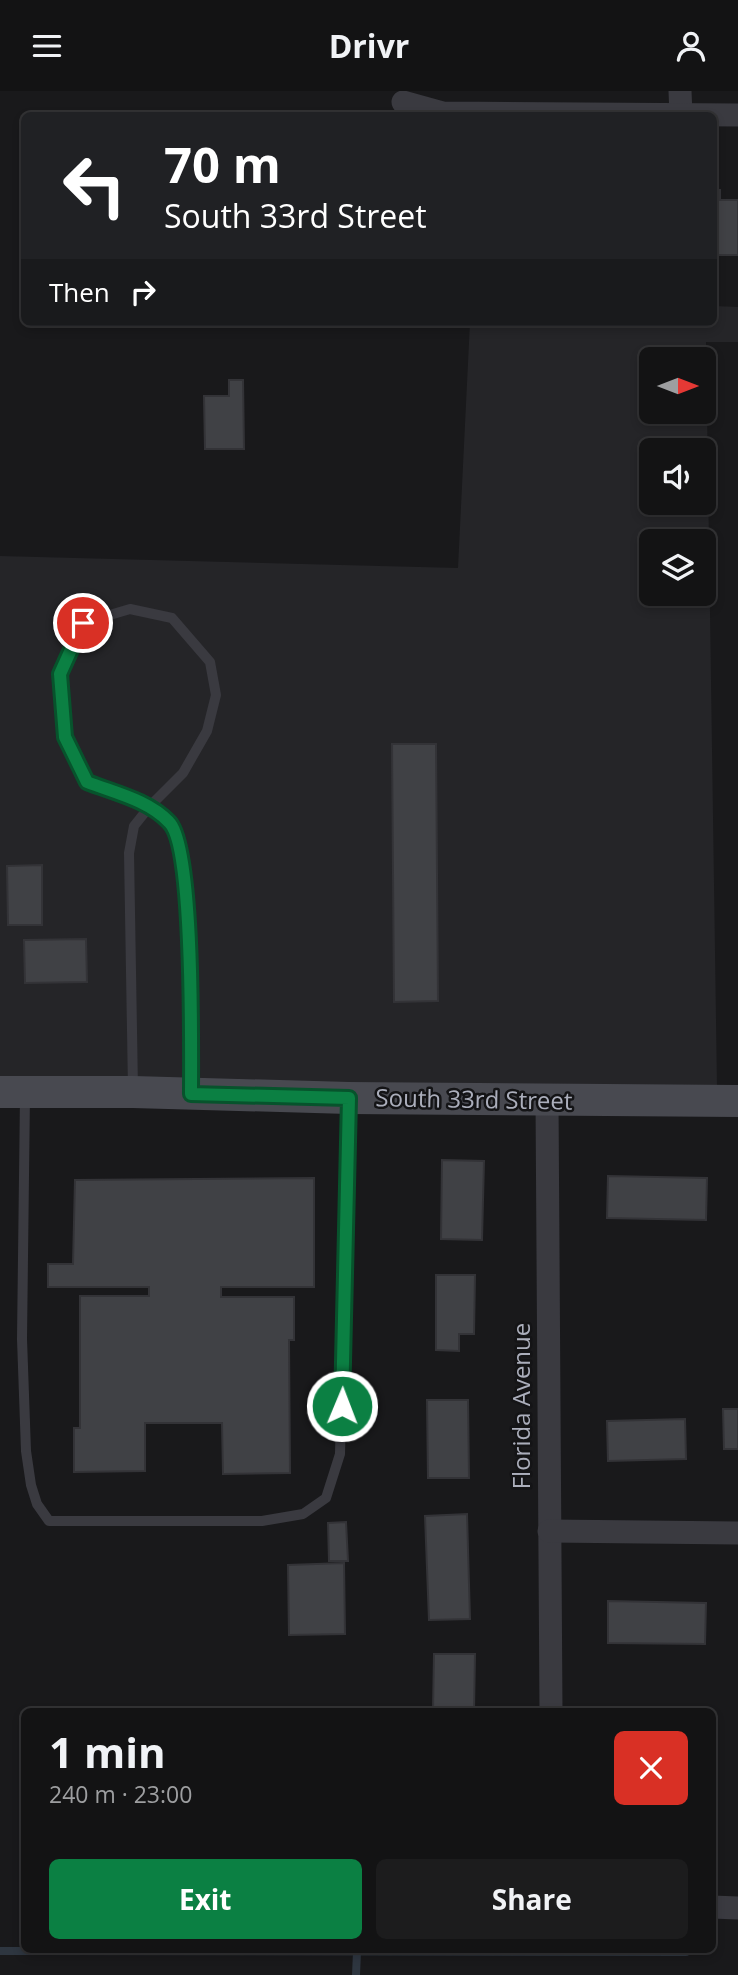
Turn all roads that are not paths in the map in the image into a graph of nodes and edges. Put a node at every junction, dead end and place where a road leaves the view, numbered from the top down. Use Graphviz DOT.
graph roads {
  1 [pos="680,91"];
  2 [pos="402,102"];
  3 [pos="439,112"];
  4 [pos="681,112"];
  5 [pos="717,115"];
  6 [pos="738,115"];
  7 [pos="150,806"];
  8 [pos="13,1092"];
  9 [pos="133,1092"];
  10 [pos="191,1094"];
  11 [pos="349,1098"];
  12 [pos="547,1100"];
  13 [pos="738,1101"];
  14 [pos="550,1531"];
  15 [pos="738,1533"];
  16 [pos="551,1708"];
  17 [pos="716,1907"];
  18 [pos="738,1908"];
  1 -- 4 [label="street"];
  2 -- 3 [label="street"];
  5 -- 6 [label="street"];
  7 -- 7 [label="lane"];
  7 -- 9 [label="lane"];
  7 -- 10 [label="lane"];
  8 -- 9 [label="street, South 33rd Street"];
  8 -- 11 [label="lane"];
  9 -- 10 [label="street, South 33rd Street"];
  10 -- 11 [label="street, South 33rd Street"];
  11 -- 12 [label="street, South 33rd Street"];
  12 -- 13 [label="street, South 33rd Street"];
  12 -- 14 [label="street, Florida Avenue"];
  14 -- 15 [label="street"];
  14 -- 16 [label="street, Florida Avenue"];
  17 -- 18 [label="street"];
}
